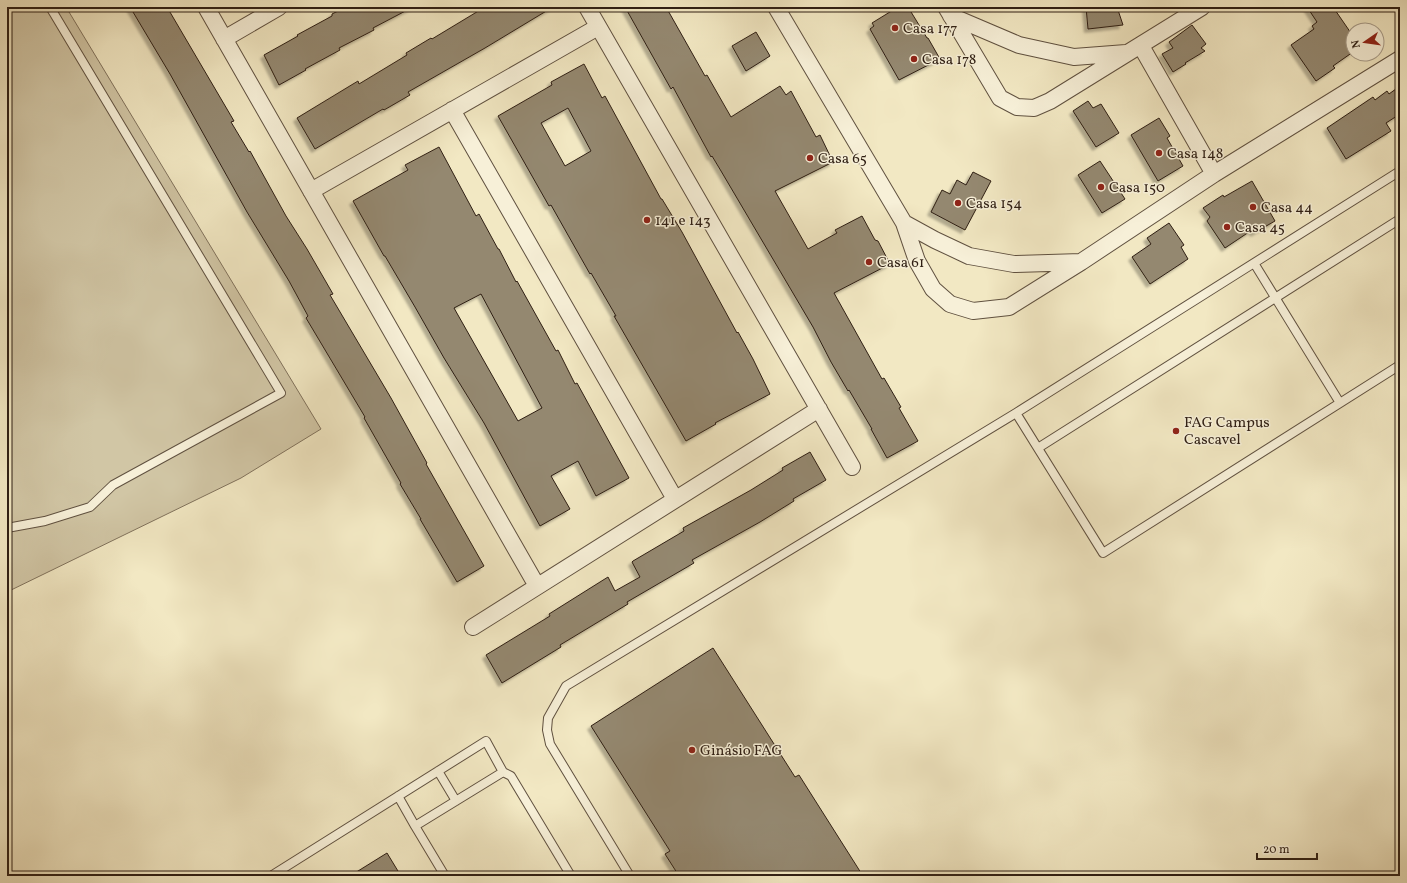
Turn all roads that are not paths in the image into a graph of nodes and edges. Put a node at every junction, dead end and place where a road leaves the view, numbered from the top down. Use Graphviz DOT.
graph roads {
  1 [pos="50,7"];
  2 [pos="206,7"];
  3 [pos="279,7"];
  4 [pos="587,7"];
  5 [pos="776,7"];
  6 [pos="1202,7"];
  7 [pos="948,11"];
  8 [pos="598,27"];
  9 [pos="224,39"];
  10 [pos="1134,50"];
  11 [pos="1400,59"];
  12 [pos="452,110"];
  13 [pos="1400,171"];
  14 [pos="1214,174"];
  15 [pos="310,191"];
  16 [pos="1400,219"];
  17 [pos="904,223"];
  18 [pos="1081,262"];
  19 [pos="1254,263"];
  20 [pos="1275,298"];
  21 [pos="1400,365"];
  22 [pos="1340,403"];
  23 [pos="819,409"];
  24 [pos="1016,413"];
  25 [pos="1038,448"];
  26 [pos="852,467"];
  27 [pos="675,499"];
  28 [pos="7,528"];
  29 [pos="537,586"];
  30 [pos="473,627"];
  31 [pos="438,771"];
  32 [pos="503,772"];
  33 [pos="398,796"];
  34 [pos="456,801"];
  35 [pos="415,826"];
  36 [pos="271,876"];
  37 [pos="446,876"];
  38 [pos="571,876"];
  39 [pos="630,876"];
  1 -- 28 [label="lane"];
  2 -- 9 [label="street"];
  3 -- 9 [label="street"];
  4 -- 8 [label="street"];
  5 -- 17 [label="street"];
  6 -- 10 [label="street"];
  7 -- 10 [label="street"];
  7 -- 10 [label="street"];
  8 -- 12 [label="street"];
  8 -- 23 [label="street"];
  9 -- 15 [label="street"];
  10 -- 14 [label="street"];
  11 -- 14 [label="street"];
  12 -- 15 [label="street"];
  12 -- 27 [label="street"];
  13 -- 19 [label="lane"];
  14 -- 18 [label="street"];
  15 -- 29 [label="street"];
  16 -- 20 [label="lane"];
  17 -- 18 [label="street"];
  17 -- 18 [label="street"];
  19 -- 20 [label="lane"];
  19 -- 24 [label="lane"];
  20 -- 22 [label="lane"];
  20 -- 25 [label="lane"];
  21 -- 22 [label="lane"];
  22 -- 25 [label="lane"];
  23 -- 26 [label="street"];
  23 -- 27 [label="street"];
  24 -- 25 [label="lane"];
  24 -- 39 [label="lane"];
  27 -- 29 [label="street"];
  29 -- 30 [label="street"];
  31 -- 32 [label="lane"];
  31 -- 33 [label="lane"];
  31 -- 34 [label="lane"];
  32 -- 34 [label="lane"];
  32 -- 38 [label="lane"];
  33 -- 35 [label="lane"];
  33 -- 36 [label="lane"];
  34 -- 35 [label="lane"];
  35 -- 37 [label="lane"];
}
